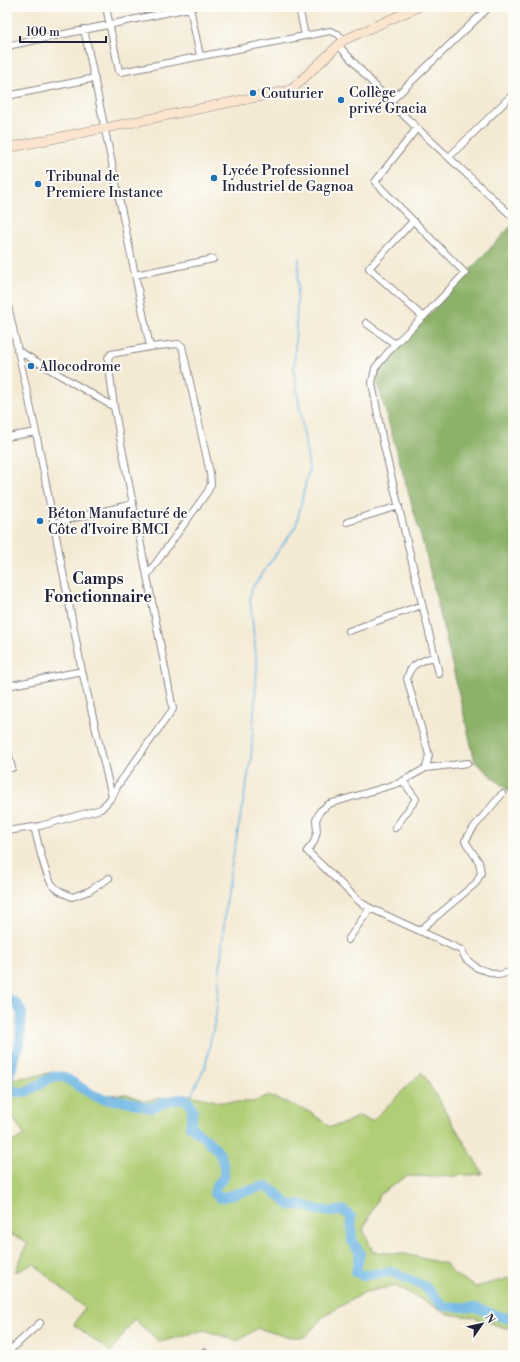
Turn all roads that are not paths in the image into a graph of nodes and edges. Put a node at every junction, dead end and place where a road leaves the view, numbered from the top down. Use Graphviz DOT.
graph roads {
  1 [pos="106,7"];
  2 [pos="192,7"];
  3 [pos="300,7"];
  4 [pos="418,7"];
  5 [pos="489,7"];
  6 [pos="110,24"];
  7 [pos="84,29"];
  8 [pos="305,36"];
  9 [pos="341,42"];
  10 [pos="7,46"];
  11 [pos="200,56"];
  12 [pos="95,78"];
  13 [pos="513,94"];
  14 [pos="7,96"];
  15 [pos="390,102"];
  16 [pos="105,127"];
  17 [pos="417,128"];
  18 [pos="7,148"];
  19 [pos="449,157"];
  20 [pos="513,217"];
  21 [pos="413,221"];
  22 [pos="213,259"];
  23 [pos="135,276"];
  24 [pos="7,301"];
  25 [pos="423,317"];
  26 [pos="366,323"];
  27 [pos="14,334"];
  28 [pos="7,336"];
  29 [pos="395,344"];
  30 [pos="150,347"];
  31 [pos="17,350"];
  32 [pos="114,407"];
  33 [pos="36,432"];
  34 [pos="7,437"];
  35 [pos="133,504"];
  36 [pos="399,506"];
  37 [pos="347,522"];
  38 [pos="53,523"];
  39 [pos="148,574"];
  40 [pos="422,604"];
  41 [pos="349,631"];
  42 [pos="435,656"];
  43 [pos="82,671"];
  44 [pos="439,674"];
  45 [pos="7,686"];
  46 [pos="7,748"];
  47 [pos="468,763"];
  48 [pos="12,768"];
  49 [pos="426,768"];
  50 [pos="403,781"];
  51 [pos="502,794"];
  52 [pos="112,797"];
  53 [pos="34,827"];
  54 [pos="395,828"];
  55 [pos="7,831"];
  56 [pos="109,878"];
  57 [pos="370,908"];
  58 [pos="419,931"];
  59 [pos="348,940"];
  60 [pos="513,971"];
  61 [pos="40,1323"];
  62 [pos="8,1351"];
  1 -- 6 [label="street"];
  2 -- 6 [label="street"];
  2 -- 11 [label="street"];
  3 -- 8 [label="street"];
  4 -- 9 [label="street"];
  5 -- 15 [label="street"];
  6 -- 7 [label="street"];
  6 -- 11 [label="street"];
  7 -- 10 [label="street"];
  7 -- 12 [label="street"];
  8 -- 9 [label="street"];
  8 -- 11 [label="street"];
  9 -- 15 [label="street"];
  9 -- 16 [label="street"];
  12 -- 14 [label="street"];
  12 -- 16 [label="street"];
  13 -- 19 [label="street"];
  15 -- 17 [label="street"];
  16 -- 18 [label="street"];
  16 -- 23 [label="street"];
  17 -- 19 [label="street"];
  17 -- 21 [label="street"];
  19 -- 20 [label="street"];
  21 -- 25 [label="street"];
  21 -- 25 [label="street"];
  22 -- 23 [label="street"];
  23 -- 30 [label="street"];
  24 -- 27 [label="street"];
  25 -- 29 [label="street"];
  26 -- 29 [label="street"];
  27 -- 28 [label="street"];
  27 -- 31 [label="street"];
  29 -- 36 [label="street"];
  30 -- 32 [label="street"];
  30 -- 39 [label="street"];
  31 -- 32 [label="street"];
  31 -- 33 [label="street"];
  32 -- 35 [label="street"];
  33 -- 34 [label="street"];
  33 -- 38 [label="street"];
  35 -- 38 [label="street"];
  35 -- 39 [label="street"];
  36 -- 37 [label="street"];
  36 -- 40 [label="street"];
  38 -- 43 [label="street"];
  39 -- 52 [label="street"];
  40 -- 41 [label="street"];
  40 -- 42 [label="street"];
  42 -- 44 [label="street"];
  42 -- 49 [label="street"];
  43 -- 45 [label="street"];
  43 -- 52 [label="street"];
  46 -- 48 [label="street"];
  47 -- 49 [label="street"];
  49 -- 50 [label="street"];
  50 -- 54 [label="street"];
  50 -- 57 [label="street"];
  51 -- 58 [label="street"];
  52 -- 53 [label="street"];
  53 -- 55 [label="street"];
  53 -- 56 [label="street"];
  57 -- 58 [label="street"];
  57 -- 59 [label="street"];
  58 -- 60 [label="street"];
  61 -- 62 [label="street"];
}
